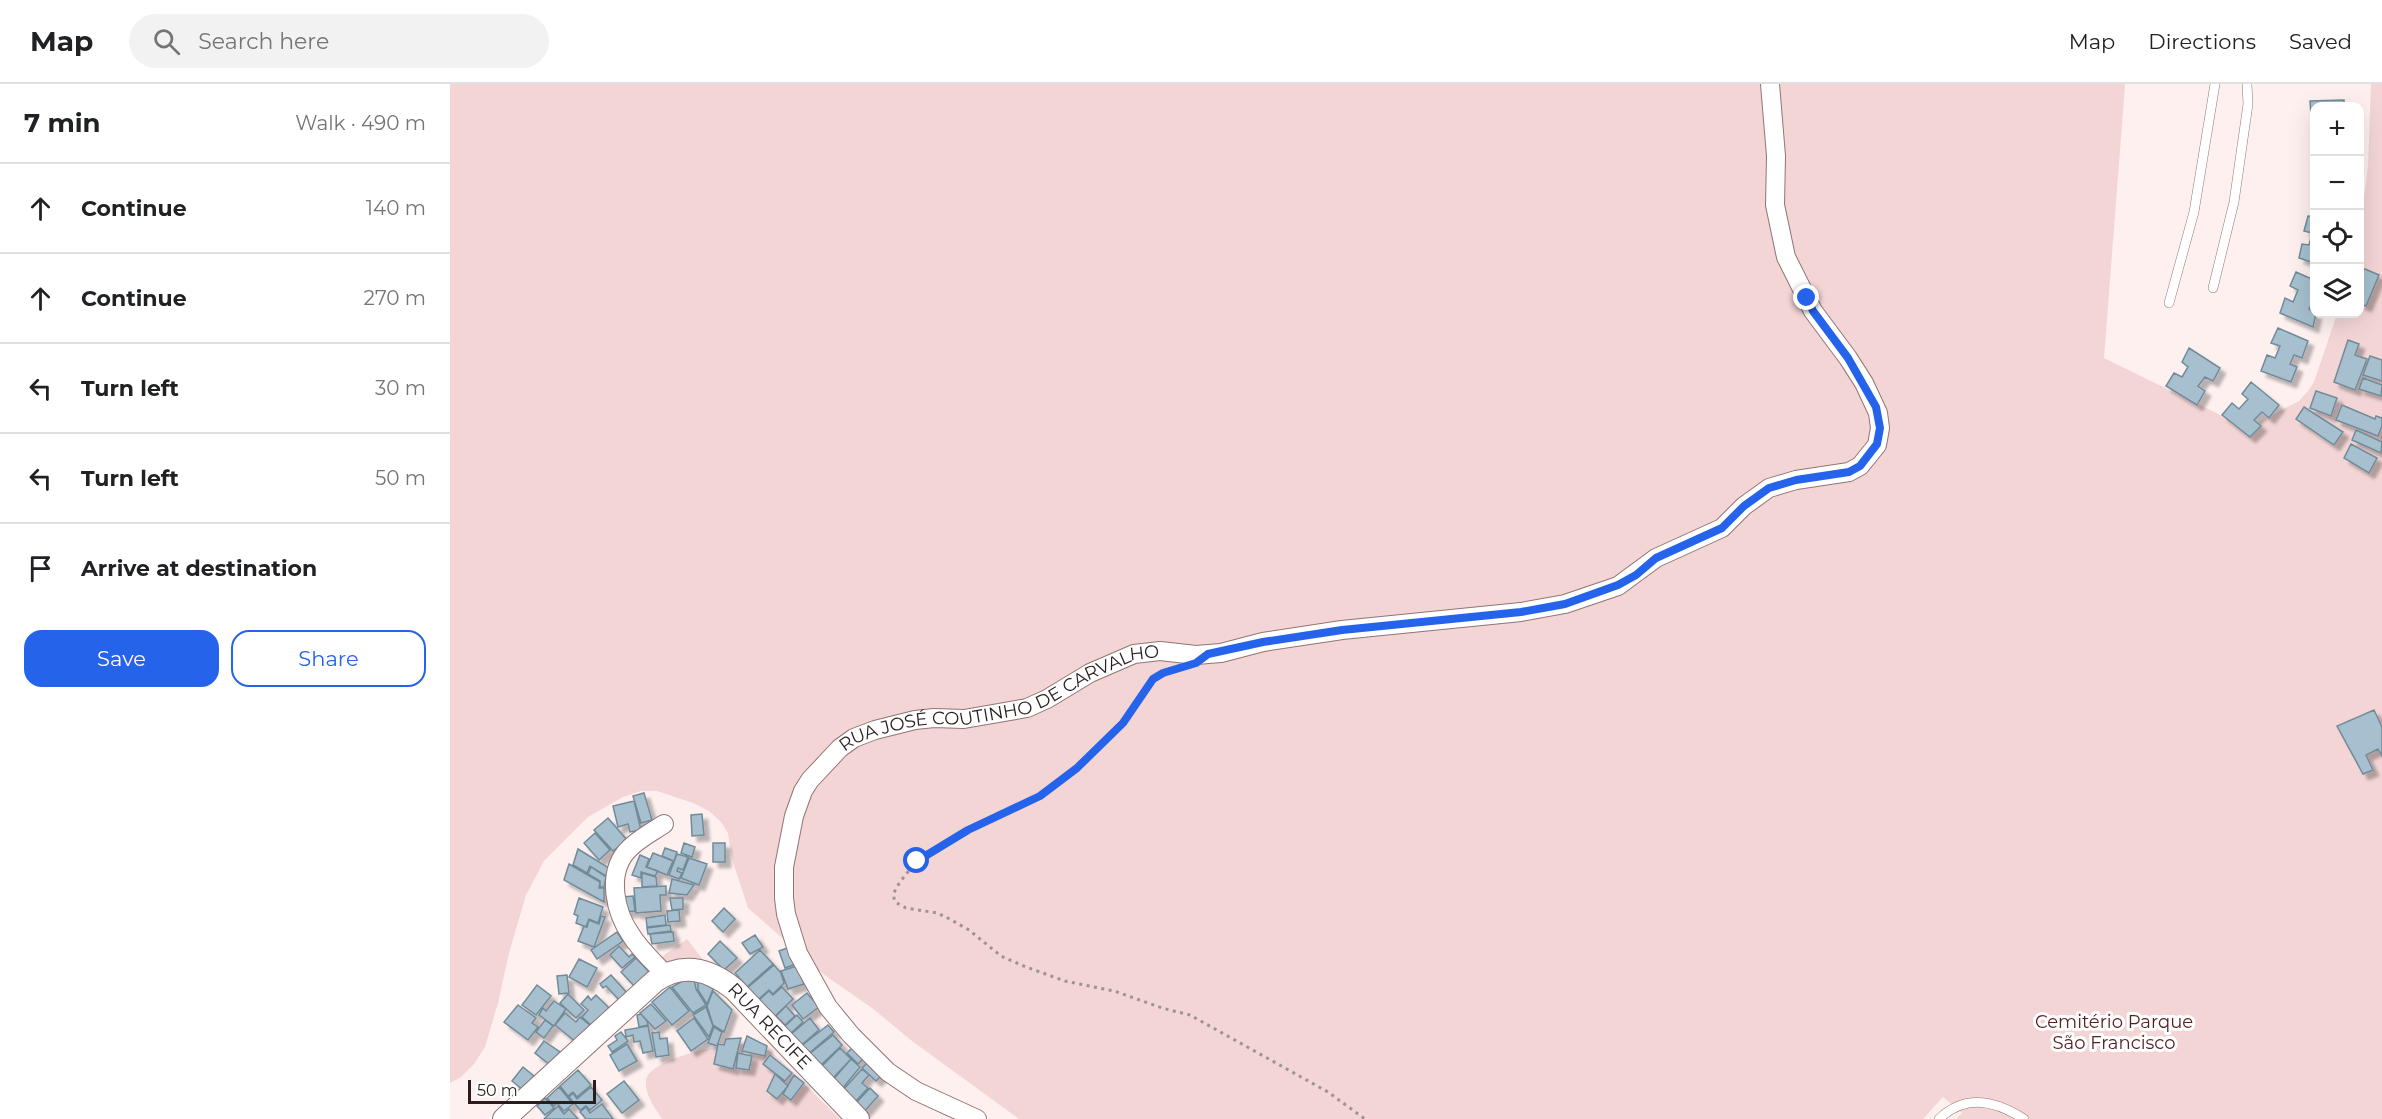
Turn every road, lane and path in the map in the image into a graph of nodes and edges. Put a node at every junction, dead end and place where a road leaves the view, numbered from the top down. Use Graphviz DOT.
graph roads {
  1 [pos="1770,84"];
  2 [pos="2215,84"];
  3 [pos="2247,84"];
  4 [pos="2213,288"];
  5 [pos="2169,303"];
  6 [pos="1178,669"];
  7 [pos="664,824"];
  8 [pos="664,974"];
  9 [pos="504,1119"];
  10 [pos="858,1119"];
  11 [pos="977,1119"];
  12 [pos="1365,1119"];
  13 [pos="1939,1119"];
  14 [pos="2025,1119"];
  1 -- 11 [label="street, RUA JOSÉ COUTINHO DE CARVALHO"];
  2 -- 5 [label="lane"];
  3 -- 4 [label="lane"];
  6 -- 12 [label="path"];
  7 -- 8 [label="street"];
  8 -- 9 [label="street"];
  8 -- 10 [label="street, RUA RECIFE"];
  13 -- 14 [label="lane"];
}
